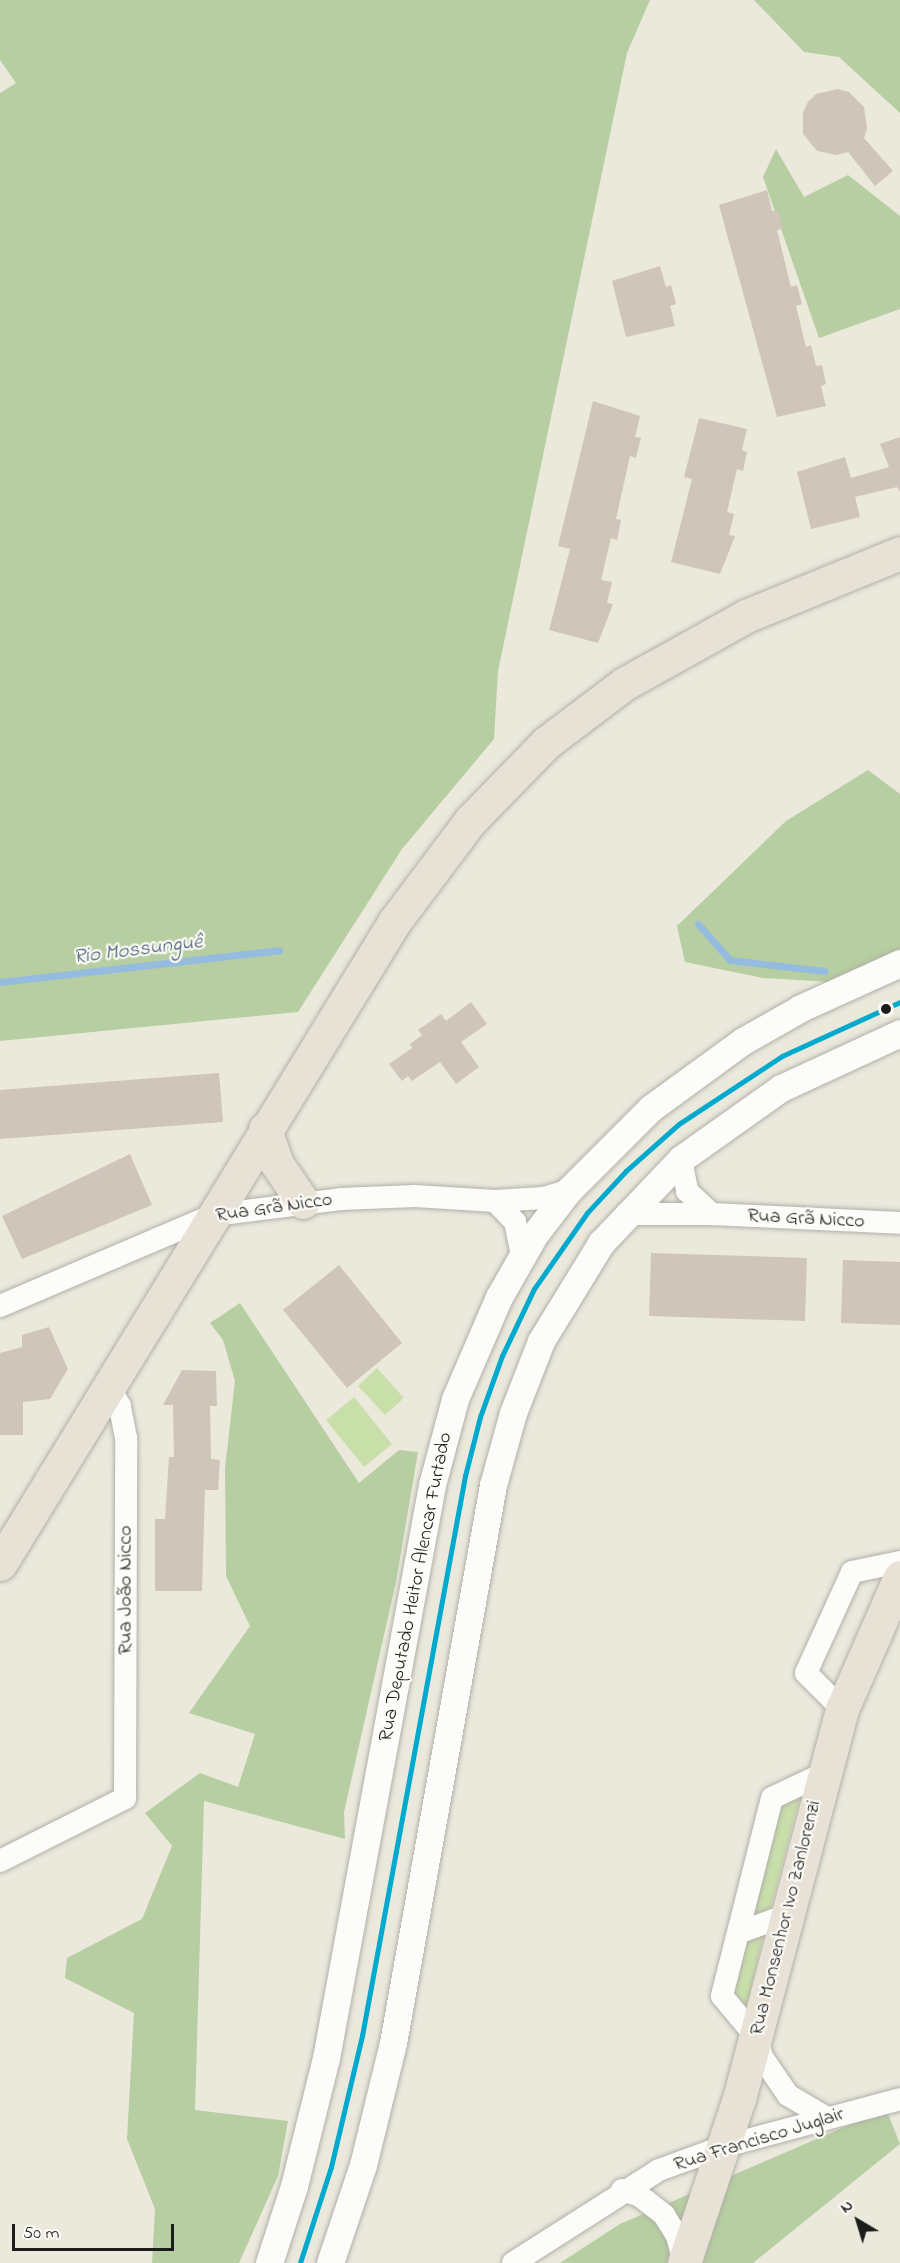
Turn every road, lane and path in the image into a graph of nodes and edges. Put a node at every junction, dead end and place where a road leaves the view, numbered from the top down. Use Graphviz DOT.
graph roads {
  1 [pos="900,553"];
  2 [pos="900,963"];
  3 [pos="900,1033"];
  4 [pos="265,1130"];
  5 [pos="681,1159"];
  6 [pos="568,1191"];
  7 [pos="495,1201"];
  8 [pos="303,1202"];
  9 [pos="712,1214"];
  10 [pos="213,1215"];
  11 [pos="626,1215"];
  12 [pos="900,1223"];
  13 [pos="522,1255"];
  14 [pos="0,1306"];
  15 [pos="109,1387"];
  16 [pos="5,1553"];
  17 [pos="900,1562"];
  18 [pos="900,1577"];
  19 [pos="842,1709"];
  20 [pos="823,1774"];
  21 [pos="0,1861"];
  22 [pos="787,1915"];
  23 [pos="738,1933"];
  24 [pos="756,2038"];
  25 [pos="900,2099"];
  26 [pos="827,2118"];
  27 [pos="725,2146"];
  28 [pos="622,2190"];
  29 [pos="269,2263"];
  30 [pos="330,2263"];
  31 [pos="513,2263"];
  32 [pos="684,2263"];
  1 -- 4 [label="main road"];
  2 -- 6 [label="street, Rua Deputado Heitor Alencar Furtado"];
  3 -- 5 [label="street"];
  4 -- 8 [label="main road"];
  4 -- 10 [label="main road"];
  5 -- 9 [label="street"];
  5 -- 11 [label="street"];
  6 -- 7 [label="street, Rua Grã Nicco"];
  6 -- 13 [label="street, Rua Deputado Heitor Alencar Furtado"];
  7 -- 8 [label="street, Rua Grã Nicco"];
  7 -- 13 [label="street"];
  8 -- 10 [label="street, Rua Grã Nicco"];
  9 -- 11 [label="street, Rua Grã Nicco"];
  9 -- 12 [label="street, Rua Grã Nicco"];
  10 -- 14 [label="street, Rua Grã Nicco"];
  10 -- 15 [label="main road"];
  11 -- 30 [label="street"];
  13 -- 29 [label="street, Rua Deputado Heitor Alencar Furtado"];
  15 -- 16 [label="main road"];
  15 -- 21 [label="street, Rua João Nicco"];
  17 -- 19 [label="street"];
  18 -- 19 [label="main road, Rua Monsenhor Ivo Zanlorenzi"];
  19 -- 20 [label="main road, Rua Monsenhor Ivo Zanlorenzi"];
  20 -- 22 [label="main road, Rua Monsenhor Ivo Zanlorenzi"];
  20 -- 23 [label="street"];
  22 -- 23 [label="street"];
  22 -- 24 [label="main road, Rua Monsenhor Ivo Zanlorenzi"];
  23 -- 24 [label="street"];
  24 -- 26 [label="street"];
  24 -- 27 [label="main road, Rua Monsenhor Ivo Zanlorenzi"];
  25 -- 26 [label="street, Rua Francisco Juglair"];
  26 -- 27 [label="street, Rua Francisco Juglair"];
  27 -- 28 [label="street, Rua Francisco Juglair"];
  27 -- 32 [label="main road, Rua Monsenhor Ivo Zanlorenzi"];
  28 -- 31 [label="street, Rua Francisco Juglair"];
  28 -- 32 [label="street"];
}
